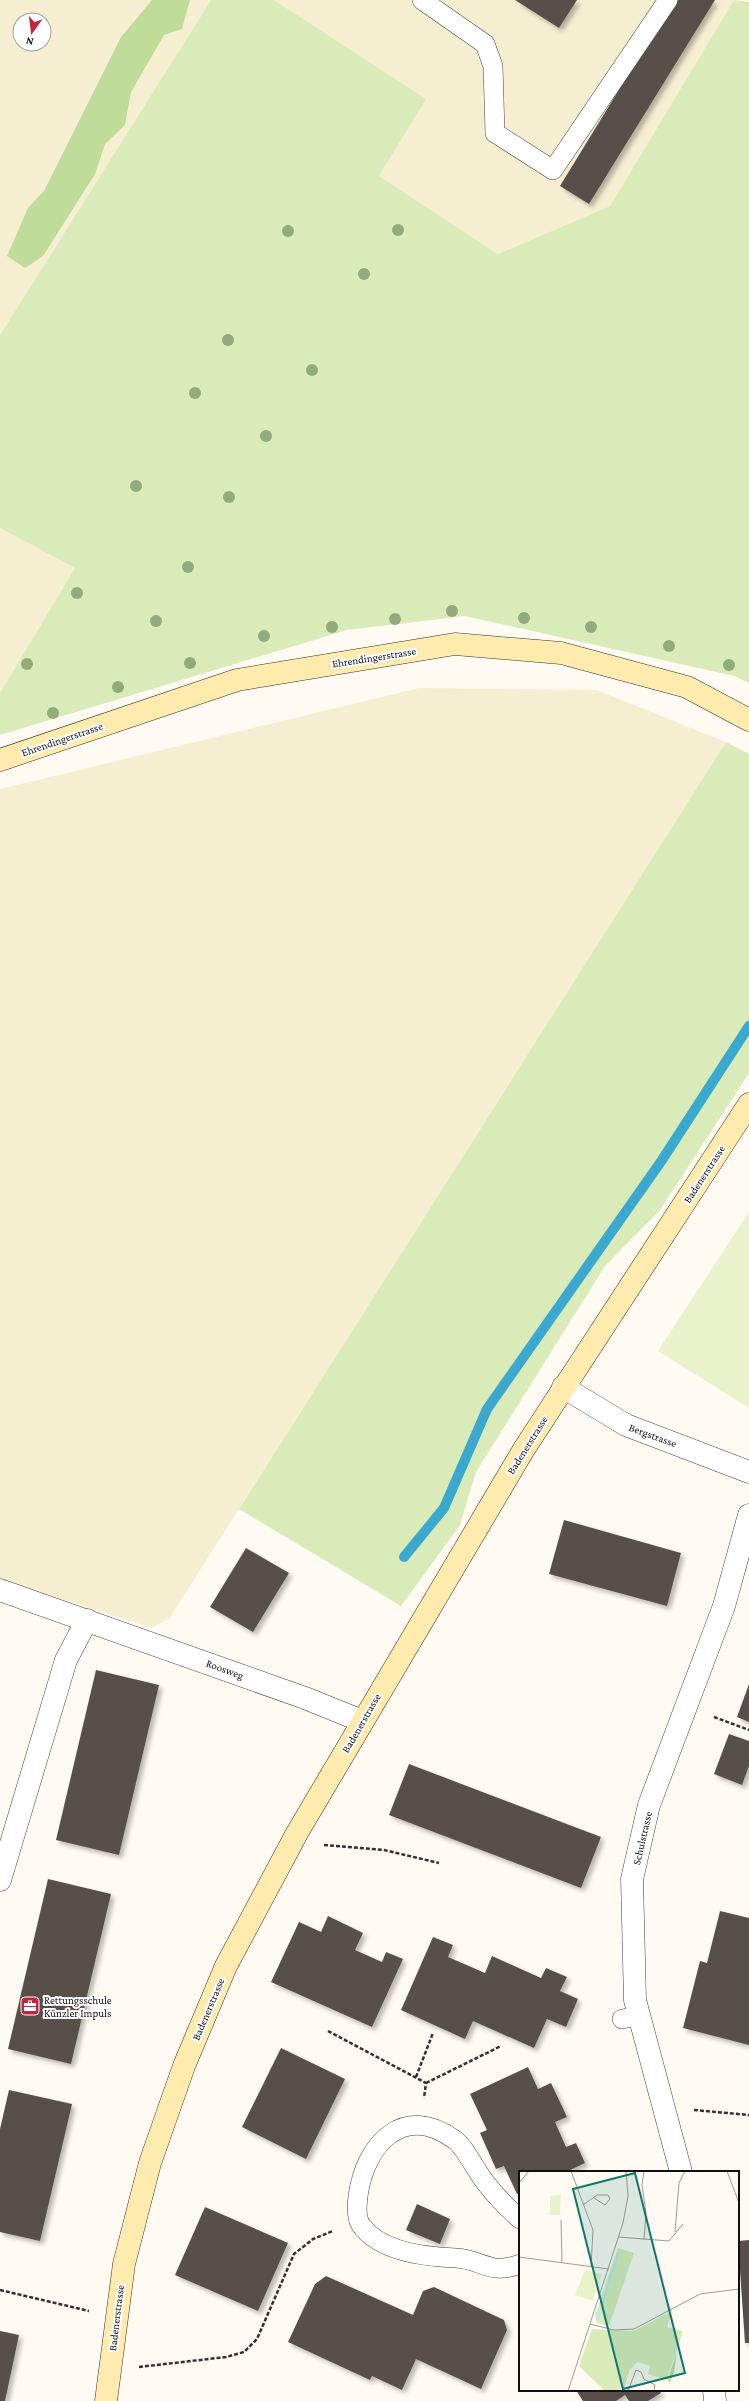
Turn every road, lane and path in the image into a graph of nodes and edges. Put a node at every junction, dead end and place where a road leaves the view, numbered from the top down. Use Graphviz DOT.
graph roads {
  1 [pos="422,0"];
  2 [pos="668,0"];
  3 [pos="749,720"];
  4 [pos="0,760"];
  5 [pos="749,1104"];
  6 [pos="563,1387"];
  7 [pos="749,1472"];
  8 [pos="749,1515"];
  9 [pos="0,1590"];
  10 [pos="87,1620"];
  11 [pos="685,1707"];
  12 [pos="362,1721"];
  13 [pos="749,1730"];
  14 [pos="297,1833"];
  15 [pos="439,1864"];
  16 [pos="0,1880"];
  17 [pos="328,2031"];
  18 [pos="433,2033"];
  19 [pos="501,2046"];
  20 [pos="416,2077"];
  21 [pos="426,2083"];
  22 [pos="665,2111"];
  23 [pos="749,2115"];
  24 [pos="419,2125"];
  25 [pos="681,2171"];
  26 [pos="519,2218"];
  27 [pos="360,2220"];
  28 [pos="519,2264"];
  29 [pos="0,2290"];
  30 [pos="116,2317"];
  31 [pos="111,2362"];
  32 [pos="714,2391"];
  33 [pos="106,2401"];
  34 [pos="715,2401"];
  1 -- 2 [label="lane"];
  3 -- 4 [label="street, Ehrendingerstrasse"];
  5 -- 6 [label="street, Badenerstrasse"];
  6 -- 7 [label="street, Bergstrasse"];
  6 -- 12 [label="street, Badenerstrasse"];
  8 -- 11 [label="street, Schulstrasse"];
  9 -- 10 [label="street, Roosweg"];
  10 -- 12 [label="street, Roosweg"];
  10 -- 16 [label="street"];
  11 -- 13 [label="path"];
  11 -- 22 [label="street, Schulstrasse"];
  12 -- 14 [label="street, Badenerstrasse"];
  14 -- 15 [label="path"];
  14 -- 30 [label="street, Badenerstrasse"];
  17 -- 20 [label="path"];
  18 -- 20 [label="path"];
  19 -- 21 [label="path"];
  20 -- 21 [label="path"];
  21 -- 24 [label="path"];
  22 -- 23 [label="path"];
  22 -- 25 [label="street, Schulstrasse"];
  24 -- 26 [label="lane"];
  24 -- 27 [label="lane"];
  27 -- 28 [label="lane"];
  27 -- 31 [label="path"];
  29 -- 30 [label="path"];
  30 -- 31 [label="street, Badenerstrasse"];
  31 -- 33 [label="street, Badenerstrasse"];
  32 -- 34 [label="street"];
}
